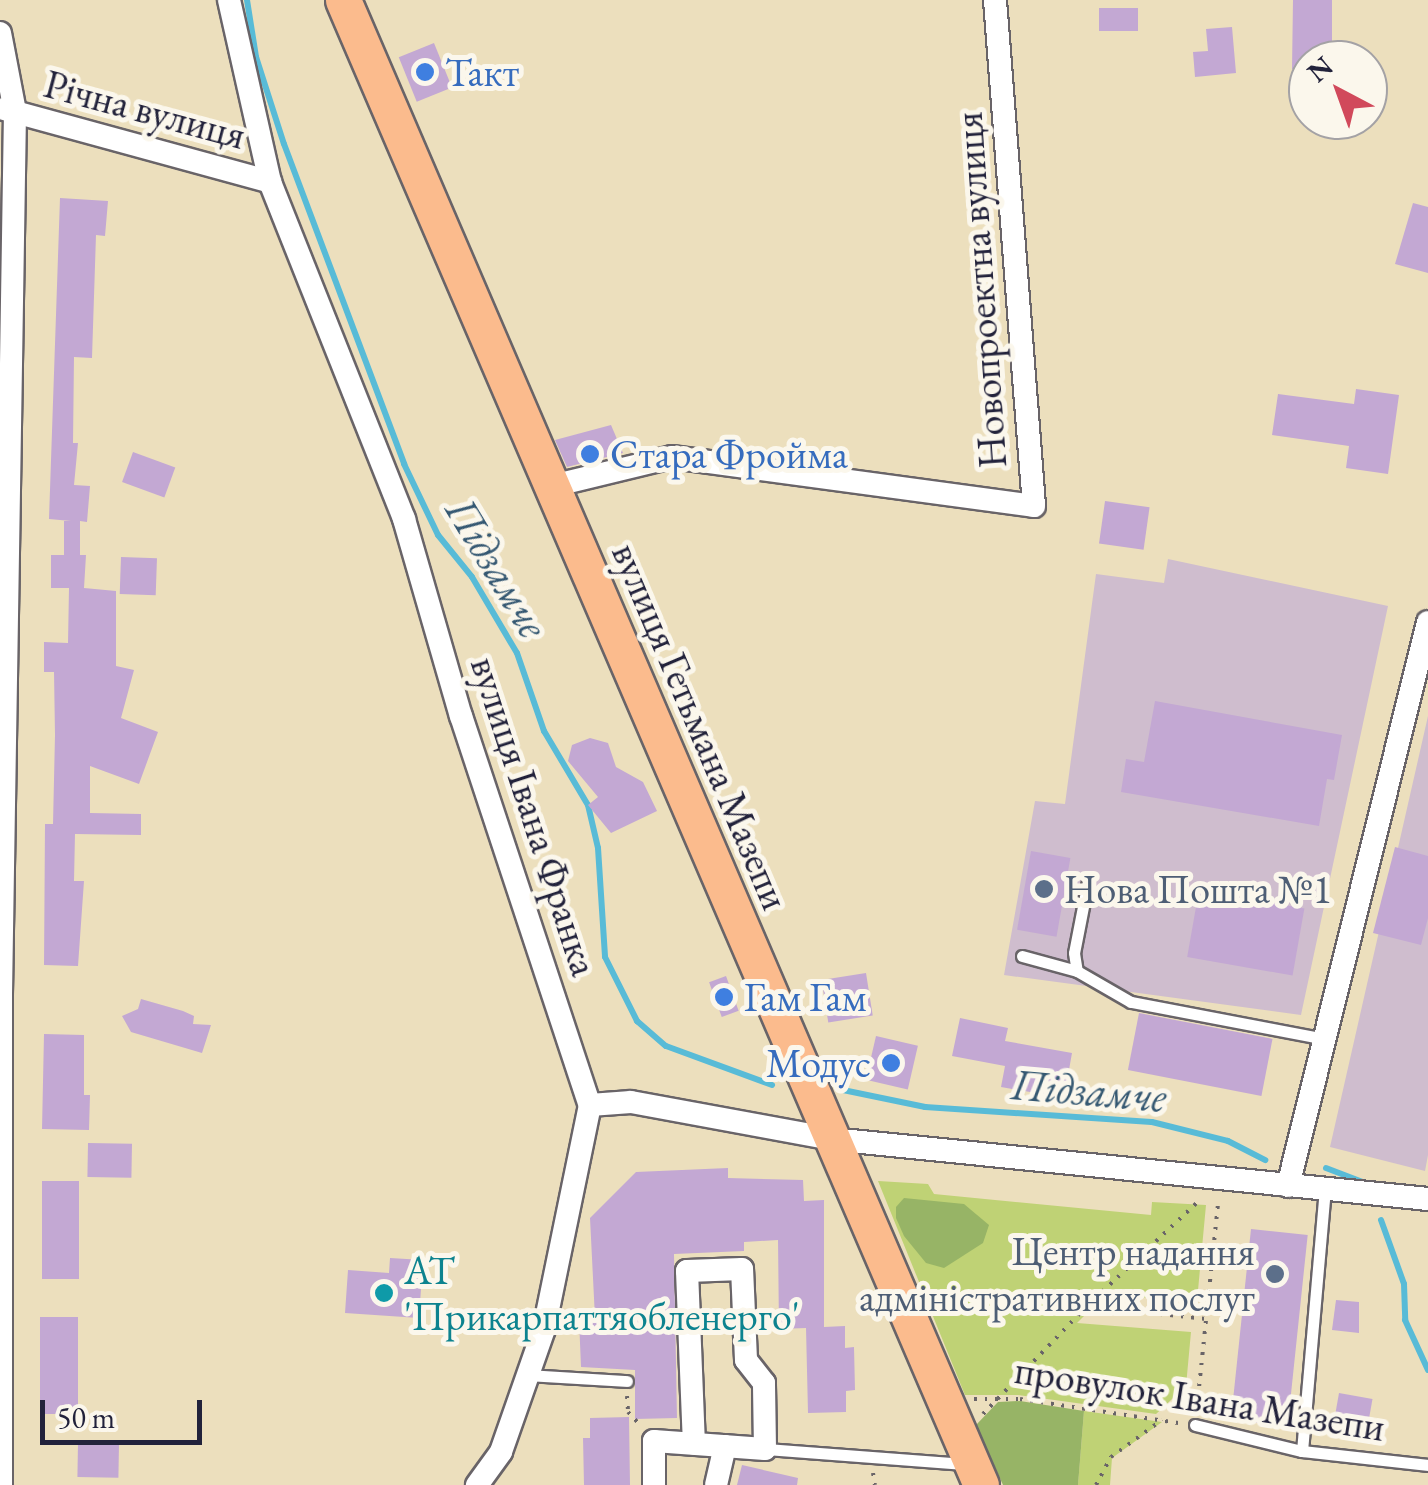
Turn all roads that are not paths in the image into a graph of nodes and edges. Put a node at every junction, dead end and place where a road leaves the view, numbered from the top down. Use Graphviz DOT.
graph roads {
  1 [pos="229,0"];
  2 [pos="343,0"];
  3 [pos="996,0"];
  4 [pos="0,33"];
  5 [pos="7,110"];
  6 [pos="270,182"];
  7 [pos="552,486"];
  8 [pos="4,524"];
  9 [pos="1428,622"];
  10 [pos="1088,881"];
  11 [pos="1022,956"];
  12 [pos="1077,971"];
  13 [pos="0,994"];
  14 [pos="1324,1039"];
  15 [pos="590,1105"];
  16 [pos="832,1139"];
  17 [pos="1288,1186"];
  18 [pos="1324,1188"];
  19 [pos="1428,1199"];
  20 [pos="528,1374"];
  21 [pos="627,1381"];
  22 [pos="1195,1425"];
  23 [pos="694,1444"];
  24 [pos="725,1446"];
  25 [pos="765,1449"];
  26 [pos="1302,1451"];
  27 [pos="1428,1466"];
  28 [pos="0,1474"];
  29 [pos="977,1475"];
  30 [pos="1,1485"];
  31 [pos="477,1485"];
  32 [pos="654,1485"];
  33 [pos="716,1485"];
  1 -- 6 [label="street, вулиця Івана Франка"];
  2 -- 7 [label="main road, вулиця Гетьмана Мазепи"];
  3 -- 7 [label="street, Новопроектна вулиця"];
  4 -- 5 [label="street"];
  5 -- 6 [label="street, Річна вулиця"];
  5 -- 8 [label="street"];
  6 -- 15 [label="street, вулиця Івана Франка"];
  7 -- 16 [label="main road, вулиця Гетьмана Мазепи"];
  8 -- 13 [label="street"];
  9 -- 14 [label="street"];
  10 -- 12 [label="lane"];
  11 -- 12 [label="lane"];
  12 -- 14 [label="lane"];
  13 -- 28 [label="street"];
  14 -- 17 [label="street"];
  15 -- 16 [label="street"];
  15 -- 20 [label="street, вулиця Івана Франка"];
  16 -- 17 [label="street"];
  16 -- 29 [label="main road, вулиця Гетьмана Мазепи"];
  17 -- 18 [label="street"];
  18 -- 19 [label="street"];
  18 -- 26 [label="lane"];
  20 -- 21 [label="lane"];
  20 -- 31 [label="street, вулиця Івана Франка"];
  22 -- 26 [label="lane, провулок Івана Мазепи"];
  23 -- 24 [label="street"];
  23 -- 25 [label="street"];
  23 -- 32 [label="street"];
  24 -- 25 [label="street"];
  24 -- 33 [label="street"];
  25 -- 29 [label="lane"];
  26 -- 27 [label="lane, провулок Івана Мазепи"];
  28 -- 30 [label="street"];
}
